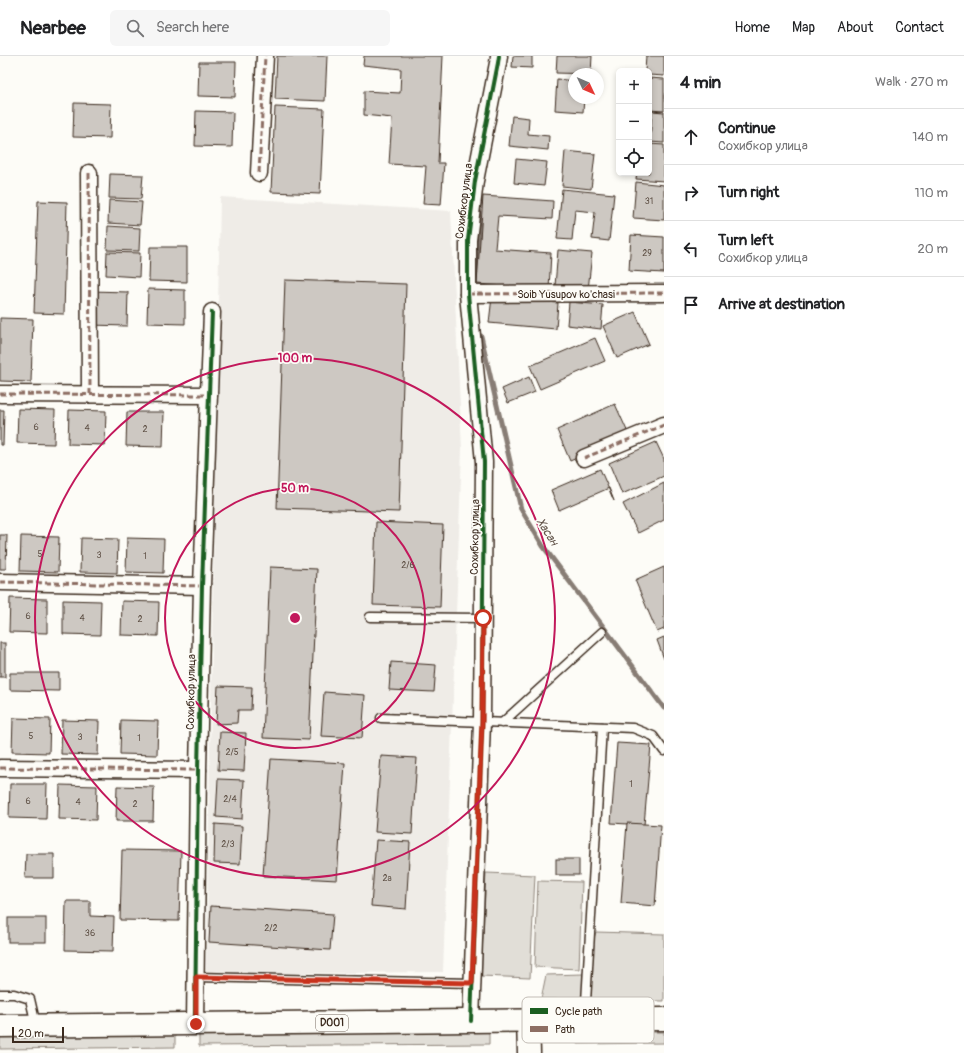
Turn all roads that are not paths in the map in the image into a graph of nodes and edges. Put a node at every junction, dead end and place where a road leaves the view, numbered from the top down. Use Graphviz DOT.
graph roads {
  1 [pos="265,56"];
  2 [pos="499,56"];
  3 [pos="89,173"];
  4 [pos="259,173"];
  5 [pos="664,293"];
  6 [pos="468,294"];
  7 [pos="212,312"];
  8 [pos="0,394"];
  9 [pos="90,394"];
  10 [pos="209,395"];
  11 [pos="664,425"];
  12 [pos="584,458"];
  13 [pos="0,582"];
  14 [pos="202,586"];
  15 [pos="370,617"];
  16 [pos="483,618"];
  17 [pos="602,632"];
  18 [pos="381,718"];
  19 [pos="482,722"];
  20 [pos="502,723"];
  21 [pos="602,727"];
  22 [pos="664,751"];
  23 [pos="0,768"];
  24 [pos="198,770"];
  25 [pos="196,977"];
  26 [pos="472,983"];
  27 [pos="0,994"];
  28 [pos="586,997"];
  29 [pos="654,1019"];
  30 [pos="664,1019"];
  31 [pos="470,1021"];
  32 [pos="522,1021"];
  33 [pos="196,1024"];
  34 [pos="0,1026"];
  35 [pos="37,1026"];
  36 [pos="529,1043"];
  37 [pos="529,1053"];
  1 -- 4 [label="street"];
  2 -- 6 [label="street, Сохибкор улица"];
  3 -- 9 [label="street"];
  5 -- 6 [label="street, Soib Yusupov ko'chasi"];
  6 -- 16 [label="street, Сохибкор улица"];
  7 -- 10 [label="street, Сохибкор улица"];
  8 -- 9 [label="street"];
  9 -- 10 [label="street"];
  10 -- 14 [label="street, Сохибкор улица"];
  11 -- 12 [label="street"];
  13 -- 14 [label="street"];
  14 -- 24 [label="street, Сохибкор улица"];
  15 -- 16 [label="lane"];
  16 -- 19 [label="street, Сохибкор улица"];
  17 -- 20 [label="lane"];
  18 -- 19 [label="lane"];
  19 -- 20 [label="lane"];
  19 -- 26 [label="street, Сохибкор улица"];
  20 -- 21 [label="lane"];
  21 -- 22 [label="lane"];
  21 -- 28 [label="lane"];
  23 -- 24 [label="street"];
  24 -- 25 [label="street, Сохибкор улица"];
  25 -- 26 [label="lane"];
  25 -- 33 [label="street, Сохибкор улица"];
  26 -- 31 [label="street, Сохибкор улица"];
  27 -- 35 [label="lane"];
  29 -- 30 [label="highway, D001"];
  31 -- 32 [label="highway, D001"];
  31 -- 33 [label="highway, D001"];
  33 -- 35 [label="highway, D001"];
  34 -- 35 [label="highway, D001"];
  36 -- 37 [label="highway"];
}
